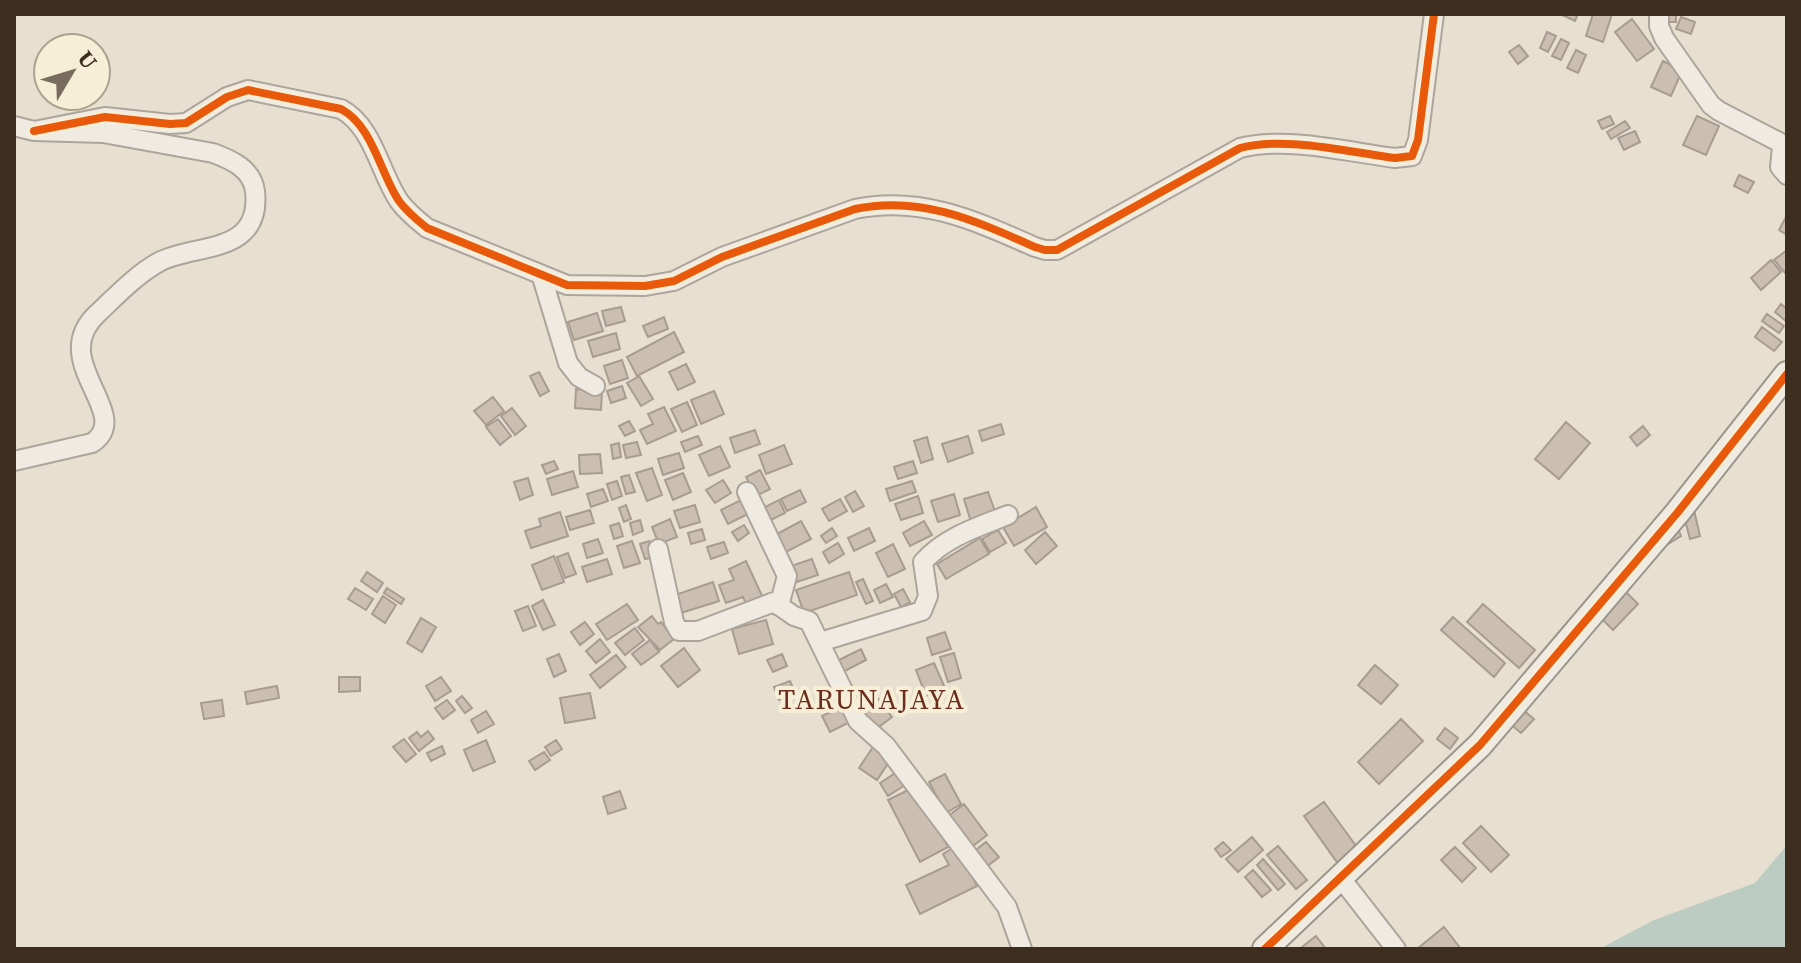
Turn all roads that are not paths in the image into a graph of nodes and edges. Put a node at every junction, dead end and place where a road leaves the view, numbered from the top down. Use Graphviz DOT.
graph roads {
  1 [pos="1434,14"];
  2 [pos="1659,14"];
  3 [pos="14,126"];
  4 [pos="34,131"];
  5 [pos="1787,175"];
  6 [pos="542,277"];
  7 [pos="1787,374"];
  8 [pos="595,386"];
  9 [pos="14,461"];
  10 [pos="747,492"];
  11 [pos="1008,515"];
  12 [pos="658,549"];
  13 [pos="779,606"];
  14 [pos="820,642"];
  15 [pos="1340,877"];
  16 [pos="1022,949"];
  17 [pos="1265,949"];
  18 [pos="1396,949"];
  1 -- 6 [label="street"];
  2 -- 5 [label="street"];
  3 -- 4 [label="street"];
  4 -- 6 [label="street"];
  4 -- 9 [label="street"];
  6 -- 8 [label="street"];
  7 -- 15 [label="street"];
  10 -- 13 [label="street"];
  11 -- 14 [label="street"];
  12 -- 13 [label="street"];
  13 -- 14 [label="street"];
  14 -- 16 [label="street"];
  15 -- 17 [label="street"];
  15 -- 18 [label="street"];
}
